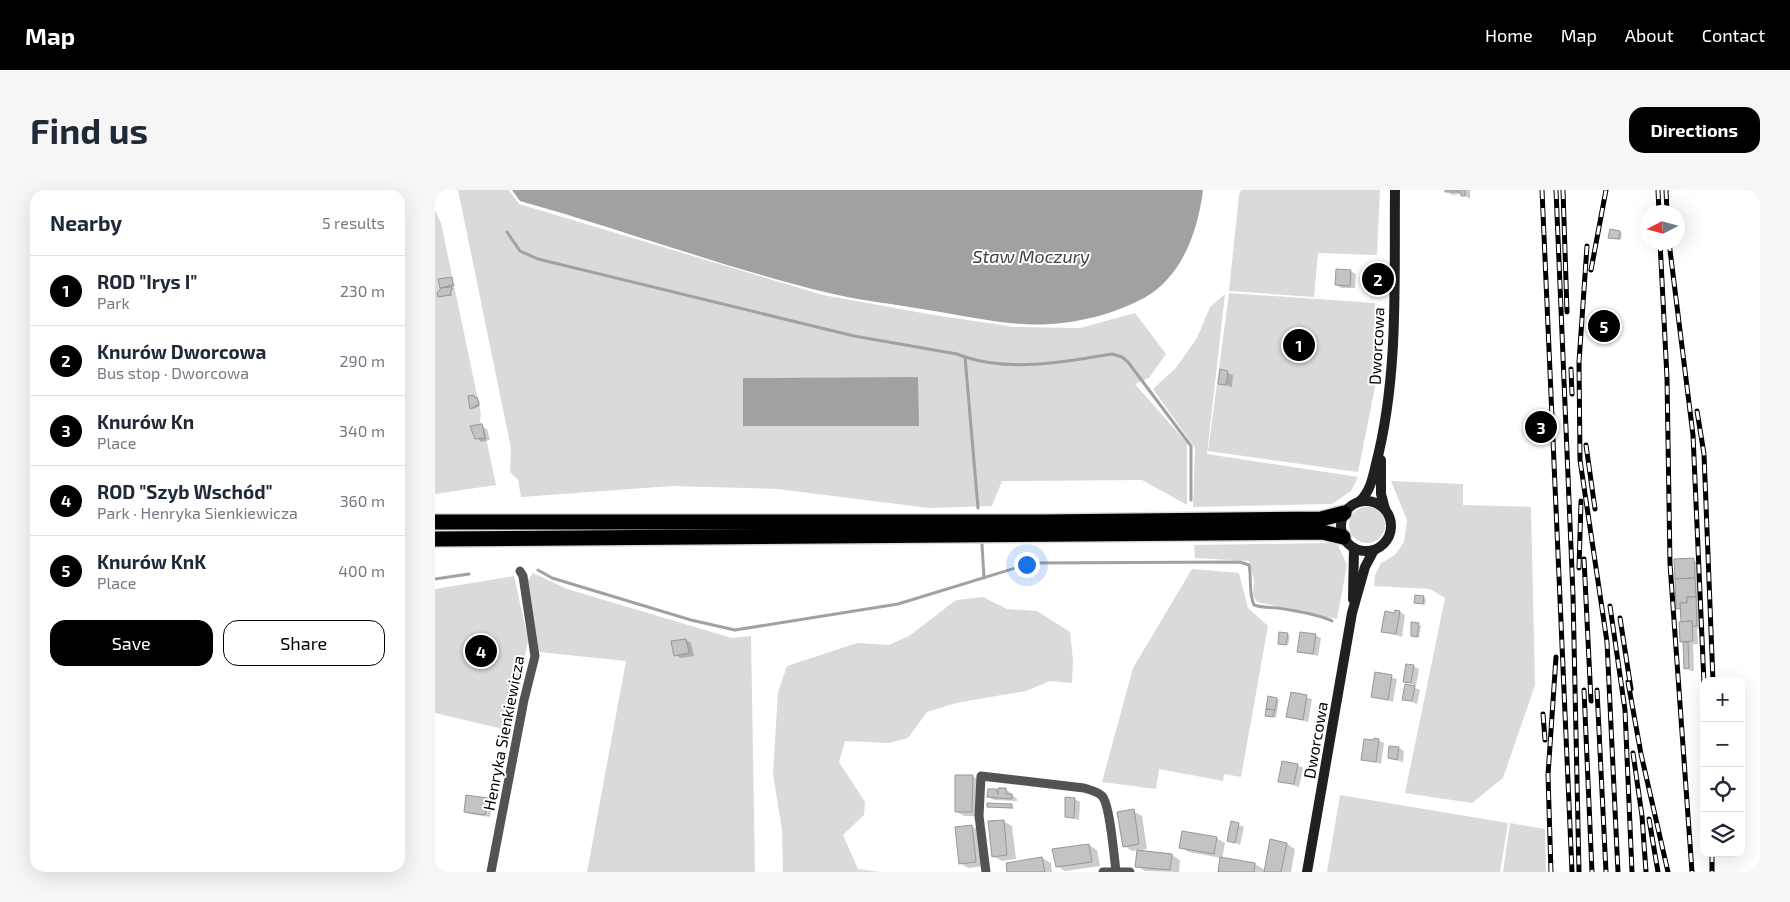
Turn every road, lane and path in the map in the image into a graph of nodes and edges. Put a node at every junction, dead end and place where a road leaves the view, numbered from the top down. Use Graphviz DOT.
graph roads {
  1 [pos="1395,190"];
  2 [pos="1381,442"];
  3 [pos="1359,501"];
  4 [pos="1385,508"];
  5 [pos="1345,512"];
  6 [pos="435,522"];
  7 [pos="1343,536"];
  8 [pos="435,540"];
  9 [pos="1354,548"];
  10 [pos="1374,550"];
  11 [pos="520,571"];
  12 [pos="1352,613"];
  13 [pos="491,872"];
  14 [pos="987,872"];
  15 [pos="1103,872"];
  16 [pos="1121,872"];
  17 [pos="1130,872"];
  18 [pos="1307,872"];
  1 -- 2 [label="main road, Dworcowa"];
  2 -- 3 [label="main road, Dworcowa"];
  2 -- 4 [label="main road, Dworcowa"];
  3 -- 4 [label="main road"];
  3 -- 5 [label="main road"];
  4 -- 10 [label="main road"];
  5 -- 6 [label="highway"];
  5 -- 7 [label="main road"];
  7 -- 8 [label="highway"];
  7 -- 9 [label="main road"];
  9 -- 10 [label="main road"];
  9 -- 12 [label="main road, Dworcowa"];
  10 -- 12 [label="main road, Dworcowa"];
  11 -- 13 [label="street, Henryka Sienkiewicza"];
  12 -- 18 [label="main road, Dworcowa"];
  14 -- 16 [label="street"];
  15 -- 16 [label="street"];
  16 -- 17 [label="street"];
}
